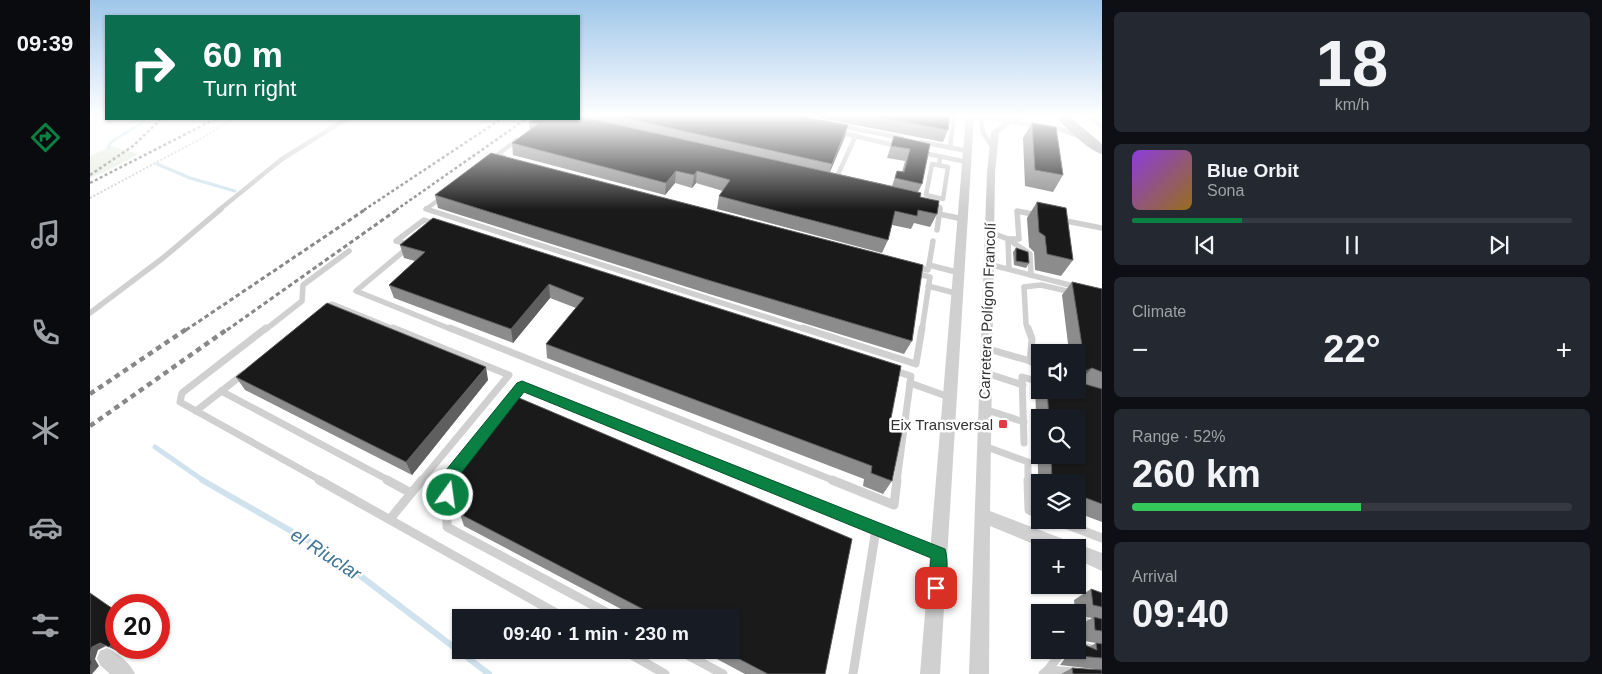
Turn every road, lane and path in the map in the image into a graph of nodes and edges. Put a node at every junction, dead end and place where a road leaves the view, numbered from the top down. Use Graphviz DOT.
graph roads {
  1 [pos="184,147"];
  2 [pos="298,147"];
  3 [pos="507,147"];
  4 [pos="851,147"];
  5 [pos="968,147"];
  6 [pos="950,148"];
  7 [pos="993,148"];
  8 [pos="912,150"];
  9 [pos="940,156"];
  10 [pos="967,157"];
  11 [pos="506,158"];
  12 [pos="939,165"];
  13 [pos="826,180"];
  14 [pos="836,182"];
  15 [pos="845,184"];
  16 [pos="641,193"];
  17 [pos="90,198"];
  18 [pos="921,202"];
  19 [pos="679,204"];
  20 [pos="698,209"];
  21 [pos="708,211"];
  22 [pos="939,214"];
  23 [pos="1045,216"];
  24 [pos="1055,218"];
  25 [pos="963,219"];
  26 [pos="1102,228"];
  27 [pos="937,230"];
  28 [pos="989,232"];
  29 [pos="1008,239"];
  30 [pos="933,241"];
  31 [pos="349,251"];
  32 [pos="909,264"];
  33 [pos="988,264"];
  34 [pos="929,265"];
  35 [pos="1008,269"];
  36 [pos="960,273"];
  37 [pos="1031,275"];
  38 [pos="928,286"];
  39 [pos="1086,289"];
  40 [pos="959,294"];
  41 [pos="1076,294"];
  42 [pos="90,313"];
  43 [pos="317,315"];
  44 [pos="986,348"];
  45 [pos="1030,361"];
  46 [pos="250,368"];
  47 [pos="985,373"];
  48 [pos="1031,380"];
  49 [pos="910,383"];
  50 [pos="1023,385"];
  51 [pos="221,392"];
  52 [pos="951,397"];
  53 [pos="503,409"];
  54 [pos="984,409"];
  55 [pos="196,411"];
  56 [pos="1024,422"];
  57 [pos="1024,443"];
  58 [pos="983,446"];
  59 [pos="466,456"];
  60 [pos="411,493"];
  61 [pos="1031,511"];
  62 [pos="982,515"];
  63 [pos="390,519"];
  64 [pos="876,529"];
  65 [pos="1078,529"];
  66 [pos="1102,538"];
  67 [pos="1042,539"];
  68 [pos="939,554"];
  69 [pos="1086,555"];
  70 [pos="1102,562"];
  71 [pos="549,609"];
  72 [pos="600,609"];
  73 [pos="1086,623"];
  74 [pos="1102,626"];
  75 [pos="1086,648"];
  76 [pos="1102,651"];
  77 [pos="108,659"];
  78 [pos="639,659"];
  79 [pos="695,659"];
  80 [pos="1056,659"];
  81 [pos="1046,672"];
  82 [pos="1082,673"];
  83 [pos="125,674"];
  84 [pos="665,674"];
  85 [pos="723,674"];
  86 [pos="853,674"];
  87 [pos="930,674"];
  88 [pos="979,674"];
  1 -- 17 [label="path"];
  2 -- 42 [label="lane"];
  3 -- 11 [label="lane"];
  4 -- 14 [label="lane"];
  5 -- 10 [label="street, Carretera Polígon Francolí"];
  6 -- 10 [label="lane"];
  7 -- 28 [label="street, Carretera Polígon Francolí"];
  8 -- 9 [label="lane"];
  9 -- 10 [label="lane"];
  9 -- 12 [label="lane"];
  10 -- 25 [label="street, Carretera Polígon Francolí"];
  12 -- 12 [label="lane"];
  13 -- 14 [label="lane"];
  14 -- 15 [label="lane"];
  16 -- 19 [label="lane"];
  18 -- 22 [label="lane"];
  20 -- 21 [label="lane"];
  22 -- 25 [label="lane"];
  22 -- 27 [label="lane"];
  23 -- 29 [label="lane"];
  24 -- 26 [label="lane"];
  25 -- 36 [label="street, Carretera Polígon Francolí"];
  28 -- 29 [label="lane"];
  28 -- 33 [label="street, Carretera Polígon Francolí"];
  29 -- 35 [label="lane"];
  29 -- 37 [label="lane"];
  30 -- 34 [label="lane"];
  31 -- 55 [label="lane"];
  32 -- 34 [label="lane"];
  33 -- 35 [label="lane"];
  33 -- 44 [label="street, Carretera Polígon Francolí"];
  34 -- 36 [label="lane"];
  35 -- 37 [label="lane"];
  36 -- 40 [label="street, Carretera Polígon Francolí"];
  37 -- 39 [label="lane"];
  38 -- 38 [label="lane"];
  38 -- 40 [label="lane"];
  40 -- 52 [label="street, Carretera Polígon Francolí"];
  41 -- 45 [label="lane"];
  43 -- 60 [label="lane"];
  44 -- 45 [label="lane"];
  44 -- 47 [label="street, Carretera Polígon Francolí"];
  46 -- 51 [label="lane"];
  47 -- 50 [label="lane"];
  47 -- 54 [label="street, Carretera Polígon Francolí"];
  48 -- 50 [label="lane"];
  49 -- 49 [label="lane"];
  49 -- 52 [label="lane"];
  50 -- 56 [label="lane"];
  51 -- 55 [label="lane"];
  51 -- 60 [label="lane"];
  52 -- 68 [label="street, Carretera Polígon Francolí"];
  53 -- 64 [label="lane"];
  54 -- 56 [label="lane"];
  54 -- 58 [label="street, Carretera Polígon Francolí"];
  55 -- 63 [label="lane"];
  56 -- 57 [label="lane"];
  58 -- 61 [label="lane"];
  58 -- 62 [label="street, Carretera Polígon Francolí"];
  59 -- 72 [label="lane"];
  60 -- 63 [label="lane"];
  62 -- 67 [label="street"];
  62 -- 88 [label="street, Carretera Polígon Francolí"];
  63 -- 71 [label="lane"];
  64 -- 68 [label="lane"];
  64 -- 86 [label="lane"];
  65 -- 66 [label="lane"];
  68 -- 87 [label="street, Carretera Polígon Francolí"];
  69 -- 70 [label="street"];
  73 -- 74 [label="lane"];
  75 -- 76 [label="lane"];
  77 -- 83 [label="street"];
  78 -- 84 [label="lane"];
  79 -- 85 [label="lane"];
  80 -- 81 [label="lane"];
  81 -- 82 [label="lane"];
}
